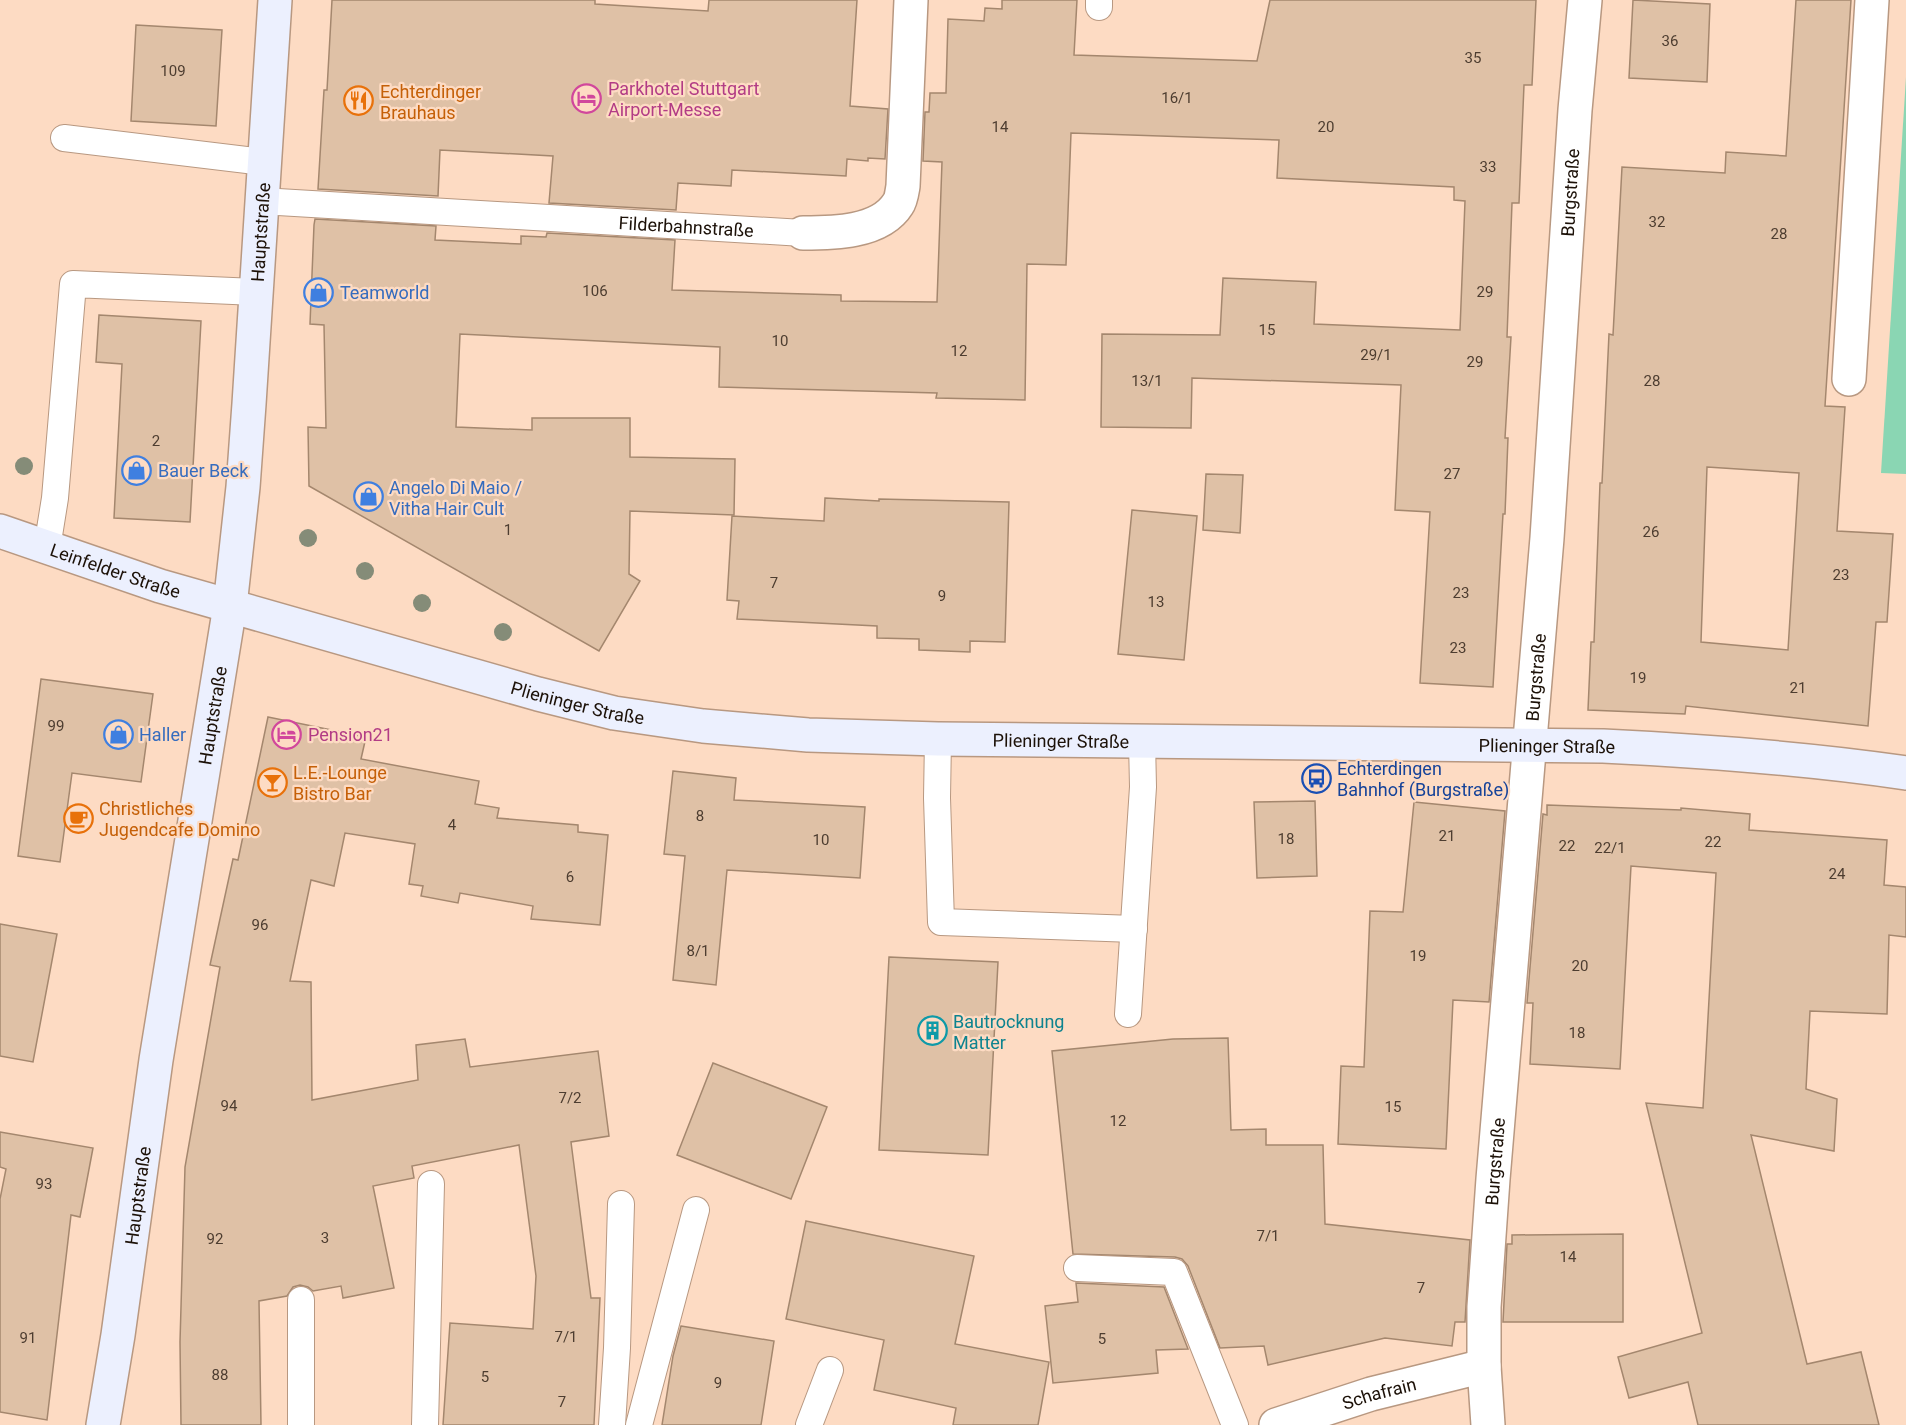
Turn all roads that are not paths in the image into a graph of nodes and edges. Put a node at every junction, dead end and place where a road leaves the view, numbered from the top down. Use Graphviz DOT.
graph roads {
  1 [pos="275,0"];
  2 [pos="911,0"];
  3 [pos="1585,0"];
  4 [pos="1872,0"];
  5 [pos="64,138"];
  6 [pos="263,162"];
  7 [pos="261,201"];
  8 [pos="803,233"];
  9 [pos="255,292"];
  10 [pos="1849,379"];
  11 [pos="0,531"];
  12 [pos="47,548"];
  13 [pos="230,606"];
  14 [pos="938,739"];
  15 [pos="1142,741"];
  16 [pos="1530,745"];
  17 [pos="1906,773"];
  18 [pos="1134,929"];
  19 [pos="1128,1014"];
  20 [pos="431,1184"];
  21 [pos="621,1204"];
  22 [pos="696,1210"];
  23 [pos="1077,1268"];
  24 [pos="301,1300"];
  25 [pos="1484,1366"];
  26 [pos="830,1370"];
  27 [pos="103,1425"];
  28 [pos="301,1425"];
  29 [pos="425,1425"];
  30 [pos="612,1425"];
  31 [pos="639,1425"];
  32 [pos="809,1425"];
  33 [pos="1234,1425"];
  34 [pos="1276,1425"];
  35 [pos="1488,1425"];
  1 -- 6 [label="main road, Hauptstraße"];
  2 -- 8 [label="street, Filderbahnstraße"];
  3 -- 16 [label="street, Burgstraße"];
  4 -- 10 [label="street"];
  5 -- 6 [label="lane"];
  6 -- 7 [label="main road, Hauptstraße"];
  7 -- 8 [label="lane, Filderbahnstraße"];
  7 -- 9 [label="main road, Hauptstraße"];
  9 -- 12 [label="lane"];
  9 -- 13 [label="main road, Hauptstraße"];
  11 -- 12 [label="main road, Leinfelder Straße"];
  12 -- 13 [label="main road, Leinfelder Straße"];
  13 -- 14 [label="main road, Plieninger Straße"];
  13 -- 27 [label="main road, Hauptstraße"];
  14 -- 15 [label="main road, Plieninger Straße"];
  14 -- 18 [label="lane"];
  15 -- 16 [label="main road, Plieninger Straße"];
  15 -- 18 [label="lane"];
  16 -- 17 [label="main road, Plieninger Straße"];
  16 -- 25 [label="street, Burgstraße"];
  18 -- 19 [label="lane"];
  20 -- 29 [label="lane"];
  21 -- 30 [label="lane"];
  22 -- 31 [label="lane"];
  23 -- 33 [label="lane"];
  24 -- 28 [label="lane"];
  25 -- 34 [label="street, Schafrain"];
  25 -- 35 [label="street, Burgstraße"];
  26 -- 32 [label="lane"];
}
